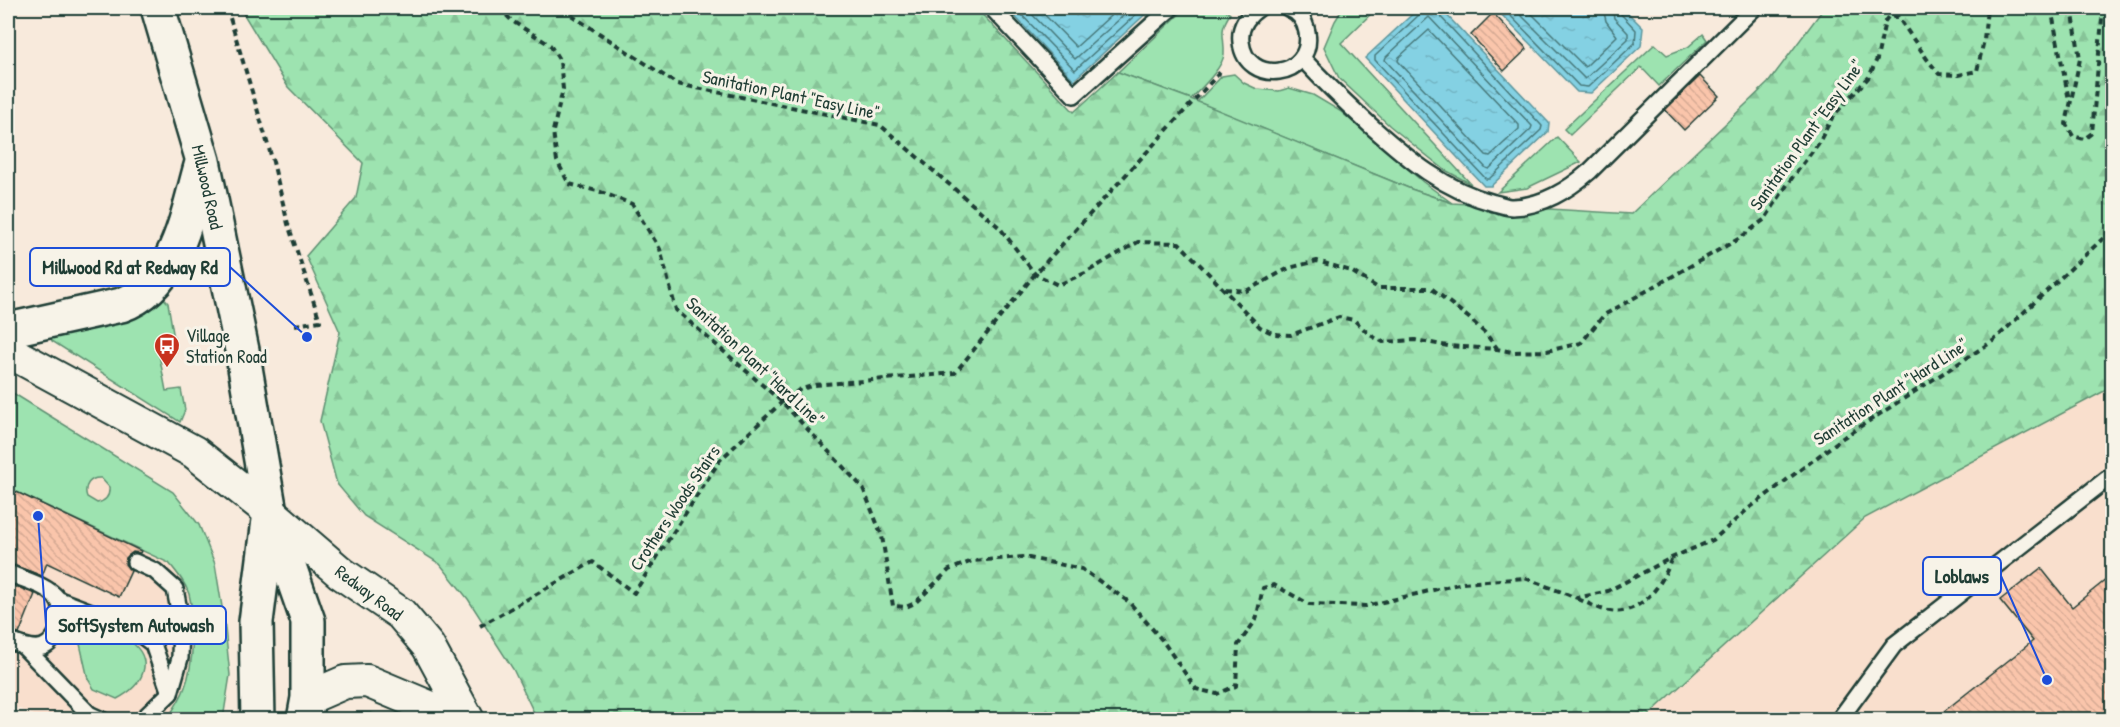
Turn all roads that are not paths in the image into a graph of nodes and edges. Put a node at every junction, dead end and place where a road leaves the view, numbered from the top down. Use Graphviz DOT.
graph roads {
  1 [pos="158,8"];
  2 [pos="992,8"];
  3 [pos="1171,8"];
  4 [pos="1754,8"];
  5 [pos="1251,10"];
  6 [pos="1299,10"];
  7 [pos="1302,58"];
  8 [pos="203,161"];
  9 [pos="8,330"];
  10 [pos="8,351"];
  11 [pos="2112,475"];
  12 [pos="270,512"];
  13 [pos="135,562"];
  14 [pos="8,573"];
  15 [pos="57,599"];
  16 [pos="8,640"];
  17 [pos="24,647"];
  18 [pos="170,693"];
  19 [pos="306,709"];
  20 [pos="102,720"];
  21 [pos="142,720"];
  22 [pos="258,720"];
  23 [pos="460,720"];
  24 [pos="468,720"];
  25 [pos="1839,720"];
  1 -- 8 [label="main road, Millwood Road"];
  2 -- 3 [label="lane"];
  4 -- 7 [label="lane"];
  5 -- 7 [label="lane"];
  6 -- 7 [label="lane"];
  8 -- 9 [label="main road"];
  8 -- 12 [label="main road, Millwood Road"];
  10 -- 12 [label="street"];
  11 -- 25 [label="lane"];
  12 -- 19 [label="main road, Millwood Road"];
  12 -- 22 [label="main road, Millwood Road"];
  12 -- 24 [label="street, Redway Road"];
  13 -- 18 [label="lane"];
  14 -- 15 [label="lane"];
  15 -- 17 [label="lane"];
  15 -- 18 [label="lane"];
  16 -- 17 [label="lane"];
  17 -- 20 [label="lane"];
  18 -- 21 [label="lane"];
  19 -- 23 [label="street"];
}
